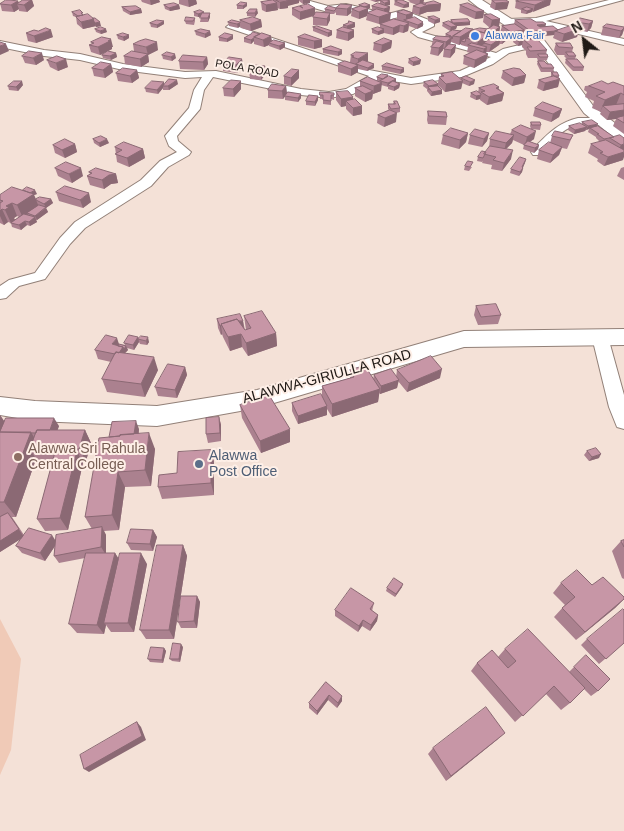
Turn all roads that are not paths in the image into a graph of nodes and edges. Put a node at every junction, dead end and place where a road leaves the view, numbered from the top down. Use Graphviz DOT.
graph roads {
  1 [pos="475,0"];
  2 [pos="619,0"];
  3 [pos="310,4"];
  4 [pos="514,26"];
  5 [pos="230,27"];
  6 [pos="624,42"];
  7 [pos="540,43"];
  8 [pos="0,44"];
  9 [pos="498,55"];
  10 [pos="210,74"];
  11 [pos="384,75"];
  12 [pos="601,121"];
  13 [pos="624,138"];
  14 [pos="537,152"];
  15 [pos="0,294"];
  16 [pos="600,337"];
  17 [pos="624,337"];
  18 [pos="0,406"];
  19 [pos="624,422"];
  1 -- 4 [label="main road"];
  2 -- 4 [label="street"];
  3 -- 9 [label="street"];
  4 -- 6 [label="street"];
  4 -- 7 [label="main road"];
  5 -- 11 [label="street"];
  7 -- 9 [label="street"];
  7 -- 12 [label="main road"];
  8 -- 10 [label="street, POLA ROAD"];
  9 -- 11 [label="street"];
  10 -- 11 [label="street, POLA ROAD"];
  10 -- 15 [label="street"];
  12 -- 13 [label="main road"];
  12 -- 14 [label="street"];
  16 -- 17 [label="main road, ALAWWA-GIRIULLA ROAD"];
  16 -- 18 [label="main road, ALAWWA-GIRIULLA ROAD"];
  16 -- 19 [label="street"];
}
